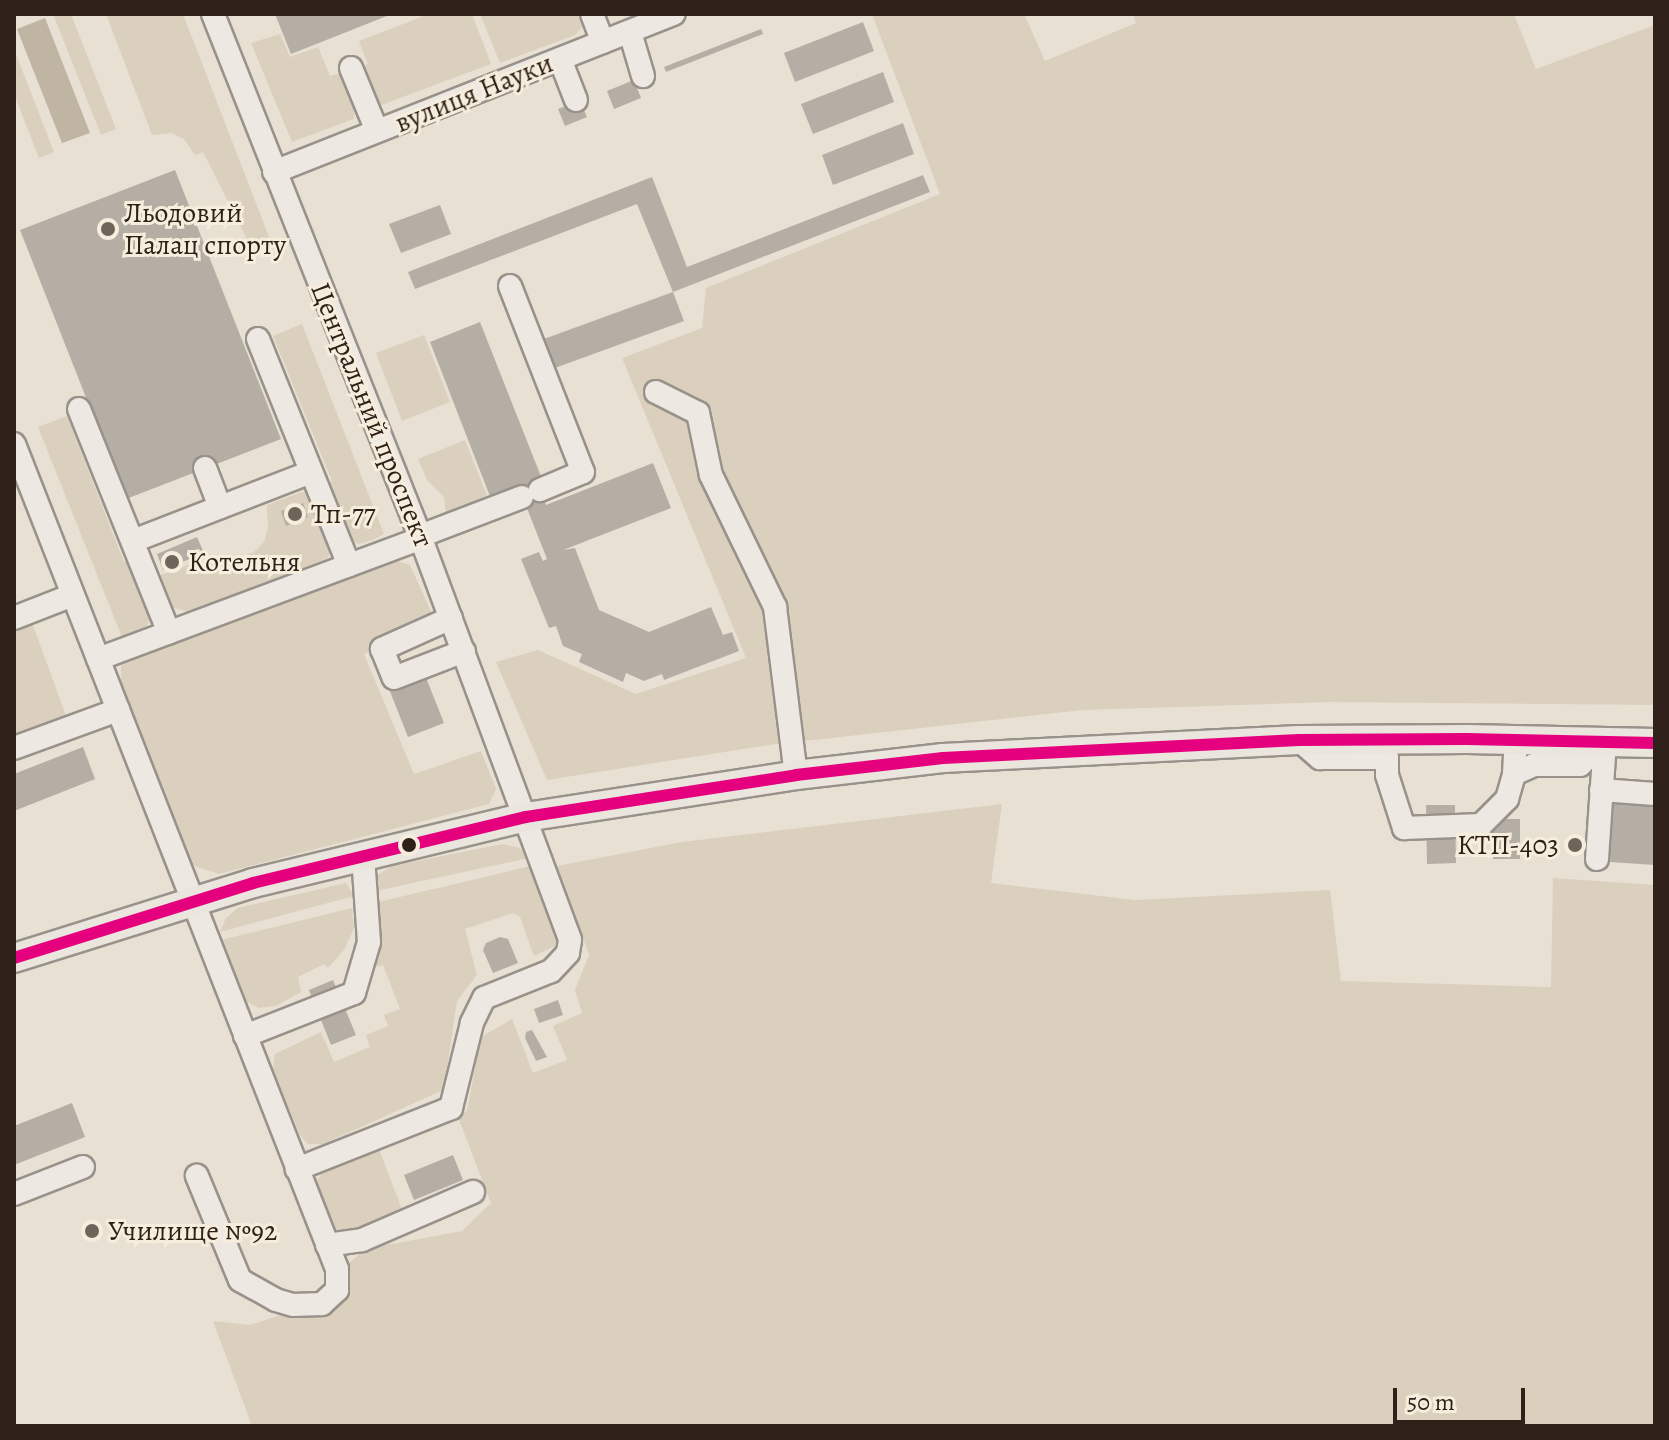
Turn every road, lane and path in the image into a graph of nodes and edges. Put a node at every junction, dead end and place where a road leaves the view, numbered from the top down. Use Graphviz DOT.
graph roads {
  1 [pos="213,14"];
  2 [pos="592,14"];
  3 [pos="674,14"];
  4 [pos="630,32"];
  5 [pos="603,42"];
  6 [pos="560,59"];
  7 [pos="351,68"];
  8 [pos="643,76"];
  9 [pos="576,100"];
  10 [pos="377,131"];
  11 [pos="274,172"];
  12 [pos="510,286"];
  13 [pos="258,339"];
  14 [pos="656,392"];
  15 [pos="79,409"];
  16 [pos="14,444"];
  17 [pos="205,468"];
  18 [pos="311,472"];
  19 [pos="220,507"];
  20 [pos="421,537"];
  21 [pos="133,541"];
  22 [pos="349,565"];
  23 [pos="73,595"];
  24 [pos="14,618"];
  25 [pos="451,618"];
  26 [pos="169,633"];
  27 [pos="464,651"];
  28 [pos="98,659"];
  29 [pos="118,710"];
  30 [pos="1516,740"];
  31 [pos="1605,741"];
  32 [pos="1655,743"];
  33 [pos="14,748"];
  34 [pos="1388,748"];
  35 [pos="1514,774"];
  36 [pos="796,775"];
  37 [pos="1601,790"];
  38 [pos="1655,794"];
  39 [pos="539,815"];
  40 [pos="363,856"];
  41 [pos="1597,859"];
  42 [pos="192,900"];
  43 [pos="14,958"];
  44 [pos="245,1036"];
  45 [pos="83,1167"];
  46 [pos="297,1169"];
  47 [pos="197,1176"];
  48 [pos="473,1192"];
  49 [pos="14,1194"];
  50 [pos="327,1245"];
  1 -- 11 [label="street, Центральний проспект"];
  2 -- 5 [label="street"];
  3 -- 4 [label="street, вулиця Науки"];
  4 -- 5 [label="street, вулиця Науки"];
  4 -- 8 [label="street"];
  5 -- 6 [label="street, вулиця Науки"];
  6 -- 9 [label="street"];
  6 -- 10 [label="street, вулиця Науки"];
  7 -- 10 [label="street"];
  10 -- 11 [label="street, вулиця Науки"];
  11 -- 20 [label="street, Центральний проспект"];
  12 -- 20 [label="street"];
  13 -- 18 [label="street"];
  14 -- 36 [label="street"];
  15 -- 21 [label="street"];
  16 -- 23 [label="street"];
  17 -- 19 [label="street"];
  18 -- 19 [label="street"];
  18 -- 22 [label="street"];
  19 -- 21 [label="street"];
  20 -- 22 [label="street"];
  20 -- 25 [label="street, Центральний проспект"];
  21 -- 26 [label="street"];
  22 -- 26 [label="street"];
  23 -- 24 [label="street"];
  23 -- 28 [label="street"];
  25 -- 27 [label="street, Центральний проспект"];
  25 -- 27 [label="street"];
  26 -- 28 [label="street"];
  27 -- 39 [label="street, Центральний проспект"];
  28 -- 29 [label="street"];
  29 -- 33 [label="street"];
  29 -- 42 [label="street"];
  30 -- 31 [label="main road"];
  30 -- 34 [label="main road"];
  30 -- 35 [label="street"];
  31 -- 32 [label="main road"];
  31 -- 35 [label="street"];
  31 -- 37 [label="street"];
  34 -- 35 [label="street"];
  34 -- 36 [label="main road"];
  36 -- 39 [label="main road"];
  37 -- 38 [label="street"];
  37 -- 41 [label="street"];
  39 -- 40 [label="main road"];
  39 -- 46 [label="street, Центральний проспект"];
  40 -- 42 [label="main road"];
  40 -- 44 [label="street"];
  42 -- 43 [label="main road"];
  42 -- 44 [label="street"];
  44 -- 46 [label="street"];
  45 -- 49 [label="street"];
  46 -- 50 [label="street"];
  47 -- 50 [label="street"];
  48 -- 50 [label="street"];
}
